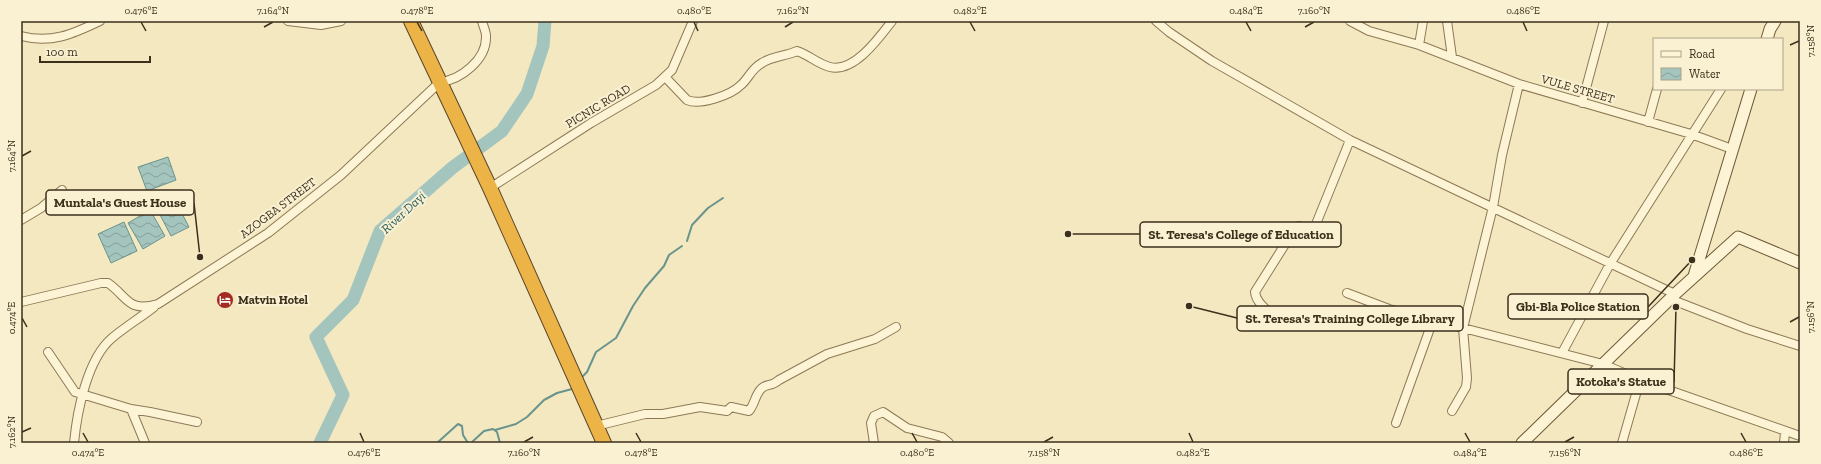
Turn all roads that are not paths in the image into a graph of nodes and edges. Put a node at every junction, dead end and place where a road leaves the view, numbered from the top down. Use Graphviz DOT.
graph roads {
  1 [pos="100,21"];
  2 [pos="288,21"];
  3 [pos="340,21"];
  4 [pos="411,21"];
  5 [pos="482,21"];
  6 [pos="693,21"];
  7 [pos="892,21"];
  8 [pos="1156,21"];
  9 [pos="1350,21"];
  10 [pos="1422,21"];
  11 [pos="1447,21"];
  12 [pos="1604,21"];
  13 [pos="1771,30"];
  14 [pos="21,36"];
  15 [pos="1761,38"];
  16 [pos="1419,45"];
  17 [pos="1452,57"];
  18 [pos="666,78"];
  19 [pos="440,82"];
  20 [pos="1519,84"];
  21 [pos="1657,90"];
  22 [pos="1720,90"];
  23 [pos="1751,90"];
  24 [pos="1582,103"];
  25 [pos="1648,122"];
  26 [pos="1691,134"];
  27 [pos="1350,140"];
  28 [pos="1732,149"];
  29 [pos="490,188"];
  30 [pos="62,190"];
  31 [pos="1493,207"];
  32 [pos="21,220"];
  33 [pos="1610,264"];
  34 [pos="1800,264"];
  35 [pos="1694,277"];
  36 [pos="1347,293"];
  37 [pos="1673,297"];
  38 [pos="21,302"];
  39 [pos="158,304"];
  40 [pos="1271,314"];
  41 [pos="1432,320"];
  42 [pos="896,327"];
  43 [pos="1463,328"];
  44 [pos="1800,346"];
  45 [pos="48,352"];
  46 [pos="1562,353"];
  47 [pos="1603,364"];
  48 [pos="1640,380"];
  49 [pos="83,394"];
  50 [pos="131,410"];
  51 [pos="1452,411"];
  52 [pos="197,422"];
  53 [pos="1396,423"];
  54 [pos="596,426"];
  55 [pos="1785,432"];
  56 [pos="1800,436"];
  57 [pos="74,443"];
  58 [pos="145,443"];
  59 [pos="604,443"];
  60 [pos="874,443"];
  61 [pos="949,443"];
  62 [pos="1522,443"];
  63 [pos="1622,443"];
  64 [pos="1784,443"];
  1 -- 14 [label="street"];
  2 -- 3 [label="street"];
  4 -- 19 [label="highway"];
  5 -- 19 [label="street"];
  6 -- 18 [label="street, PICNIC ROAD"];
  7 -- 18 [label="street"];
  8 -- 27 [label="street"];
  9 -- 16 [label="street, VULE STREET"];
  10 -- 16 [label="street"];
  11 -- 17 [label="street"];
  12 -- 24 [label="street"];
  13 -- 15 [label="street"];
  16 -- 17 [label="street, VULE STREET"];
  17 -- 20 [label="street, VULE STREET"];
  18 -- 29 [label="street, PICNIC ROAD"];
  19 -- 29 [label="highway"];
  19 -- 39 [label="street, AZOGBA STREET"];
  20 -- 24 [label="street, VULE STREET"];
  20 -- 31 [label="street"];
  21 -- 25 [label="street"];
  22 -- 26 [label="street"];
  23 -- 28 [label="main road"];
  24 -- 25 [label="street, VULE STREET"];
  25 -- 26 [label="street, VULE STREET"];
  26 -- 28 [label="street, VULE STREET"];
  26 -- 33 [label="street"];
  27 -- 31 [label="street"];
  27 -- 40 [label="street"];
  28 -- 35 [label="main road"];
  29 -- 54 [label="highway"];
  30 -- 32 [label="street"];
  31 -- 33 [label="street"];
  31 -- 43 [label="street"];
  33 -- 37 [label="street"];
  33 -- 46 [label="street"];
  34 -- 35 [label="main road"];
  35 -- 37 [label="main road"];
  36 -- 41 [label="street"];
  37 -- 44 [label="street"];
  37 -- 47 [label="main road"];
  38 -- 39 [label="street, AZOGBA STREET"];
  39 -- 49 [label="street"];
  41 -- 43 [label="street"];
  41 -- 53 [label="street"];
  42 -- 54 [label="street"];
  43 -- 46 [label="street"];
  43 -- 51 [label="street"];
  45 -- 49 [label="street"];
  46 -- 47 [label="street"];
  47 -- 48 [label="street"];
  47 -- 62 [label="main road"];
  48 -- 55 [label="street"];
  48 -- 63 [label="street"];
  49 -- 50 [label="street"];
  49 -- 57 [label="street"];
  50 -- 52 [label="street"];
  50 -- 58 [label="street"];
  54 -- 59 [label="highway"];
  55 -- 56 [label="street"];
  55 -- 64 [label="street"];
  60 -- 61 [label="street"];
}
